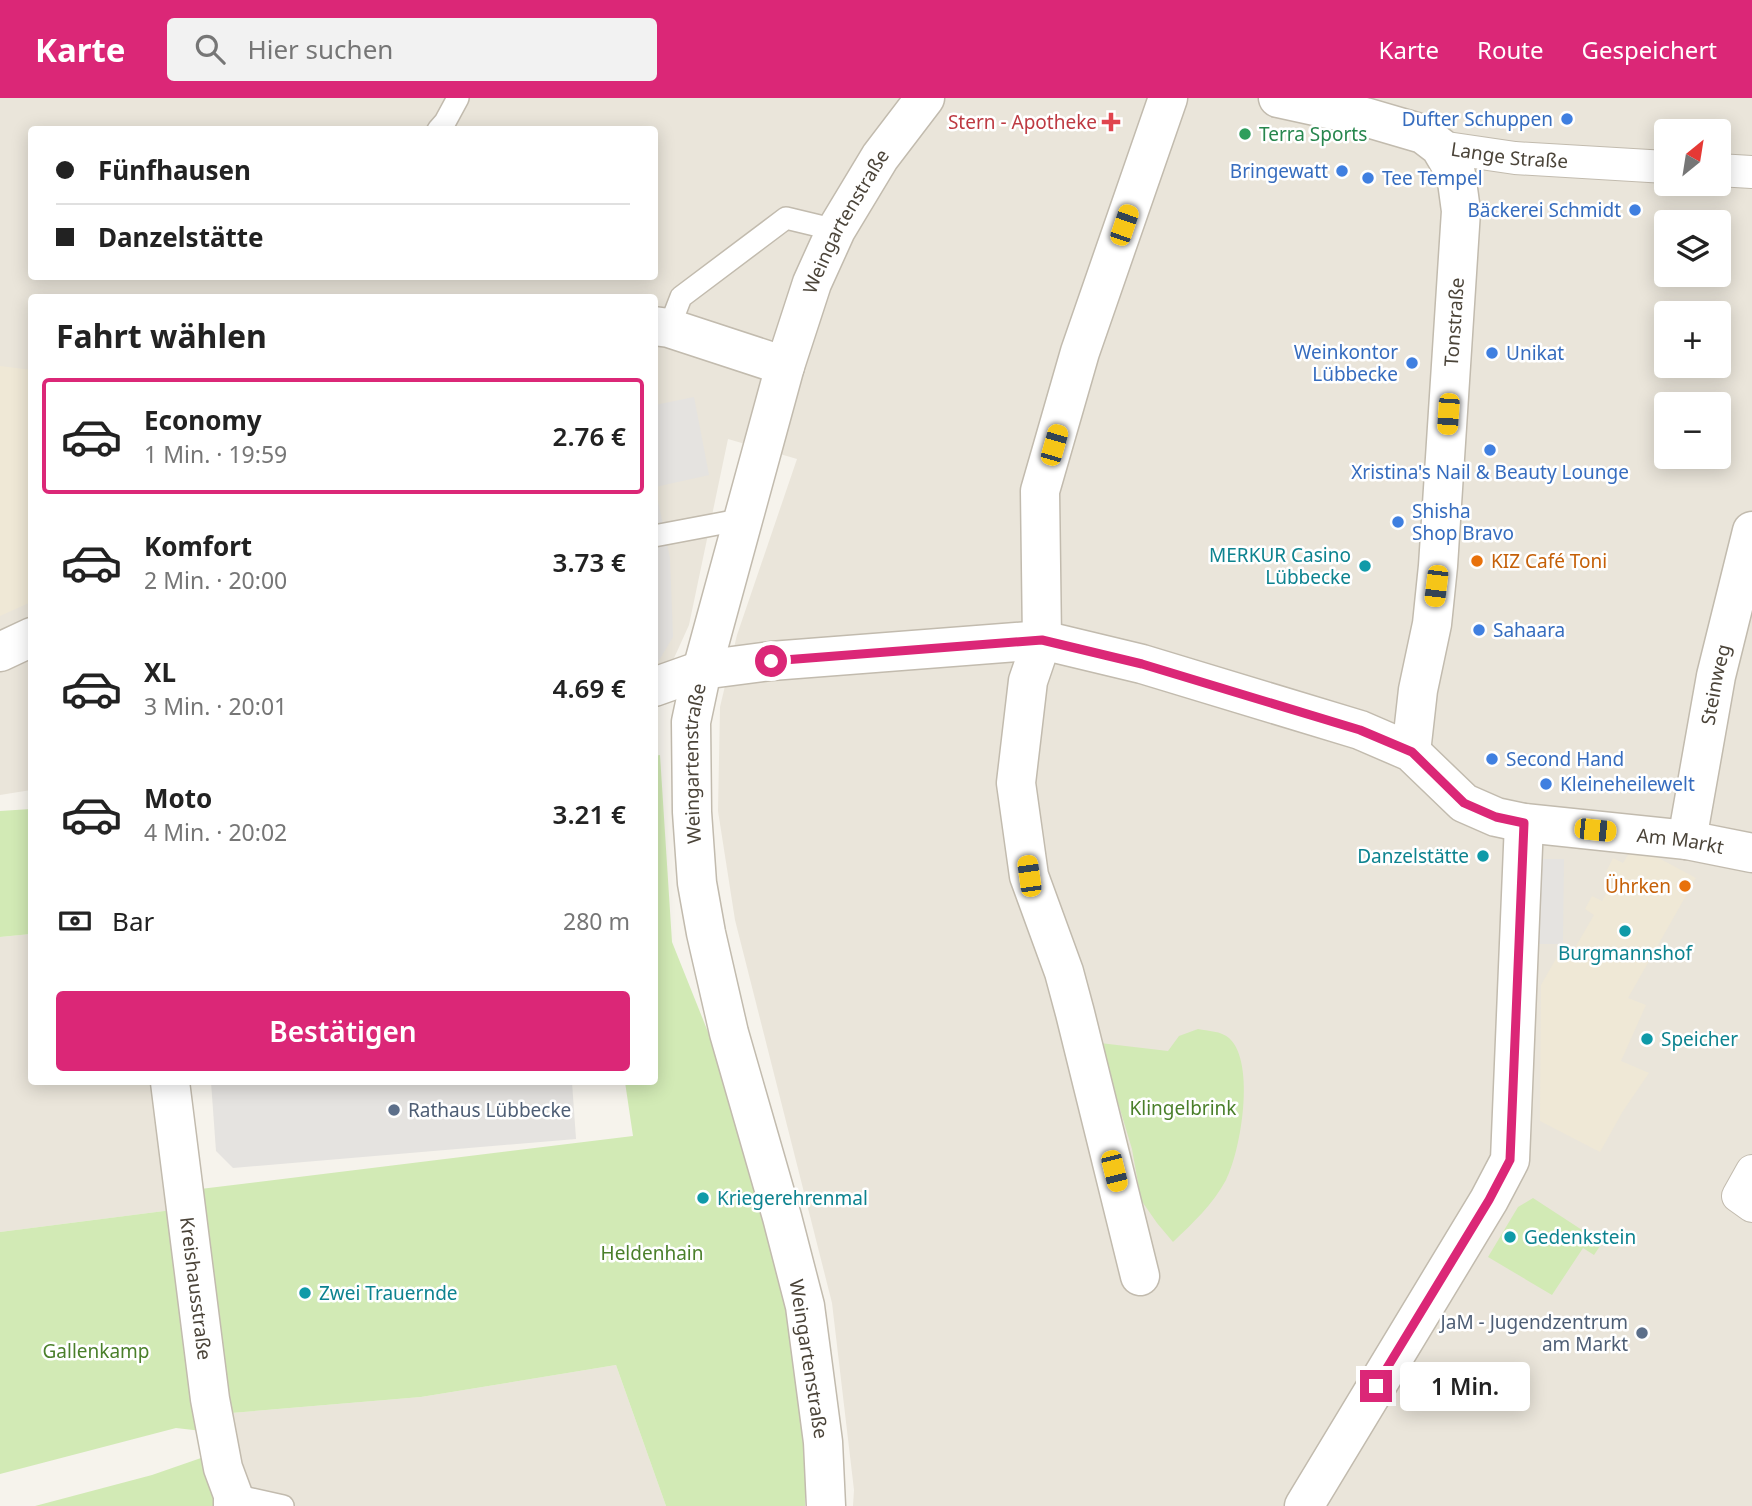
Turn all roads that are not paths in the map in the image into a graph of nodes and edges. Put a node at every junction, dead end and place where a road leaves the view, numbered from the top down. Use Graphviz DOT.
graph roads {
  1 [pos="458,98"];
  2 [pos="925,98"];
  3 [pos="1168,98"];
  4 [pos="1278,98"];
  5 [pos="1368,108"];
  6 [pos="442,126"];
  7 [pos="1440,147"];
  8 [pos="1654,166"];
  9 [pos="1731,171"];
  10 [pos="1752,172"];
  11 [pos="836,230"];
  12 [pos="662,327"];
  13 [pos="785,366"];
  14 [pos="744,519"];
  15 [pos="1752,531"];
  16 [pos="658,535"];
  17 [pos="28,639"];
  18 [pos="1042,640"];
  19 [pos="0,652"];
  20 [pos="702,670"];
  21 [pos="658,686"];
  22 [pos="1412,752"];
  23 [pos="1524,823"];
  24 [pos="1687,840"];
  25 [pos="1752,853"];
  26 [pos="170,1085"];
  27 [pos="1752,1171"];
  28 [pos="1752,1206"];
  29 [pos="1140,1276"];
  30 [pos="233,1501"];
  31 [pos="283,1506"];
  32 [pos="826,1506"];
  33 [pos="1304,1506"];
  1 -- 6 [label="lane"];
  2 -- 11 [label="street, Weingartenstraße"];
  3 -- 18 [label="street"];
  4 -- 5 [label="street, Lange Straße"];
  5 -- 7 [label="street, Lange Straße"];
  7 -- 8 [label="street, Lange Straße"];
  7 -- 22 [label="street, Tonstraße"];
  9 -- 10 [label="street"];
  11 -- 12 [label="lane"];
  11 -- 13 [label="street, Weingartenstraße"];
  12 -- 13 [label="street"];
  13 -- 14 [label="street, Weingartenstraße"];
  14 -- 16 [label="lane"];
  14 -- 20 [label="street, Weingartenstraße"];
  15 -- 24 [label="street, Steinweg"];
  17 -- 19 [label="street"];
  18 -- 20 [label="street"];
  18 -- 22 [label="street"];
  18 -- 29 [label="street"];
  20 -- 21 [label="street"];
  20 -- 32 [label="street, Weingartenstraße"];
  22 -- 23 [label="street"];
  23 -- 24 [label="street, Am Markt"];
  23 -- 33 [label="street"];
  24 -- 25 [label="street, Am Markt"];
  26 -- 30 [label="street, Kreishausstraße"];
  27 -- 28 [label="street"];
  30 -- 31 [label="lane"];
}
